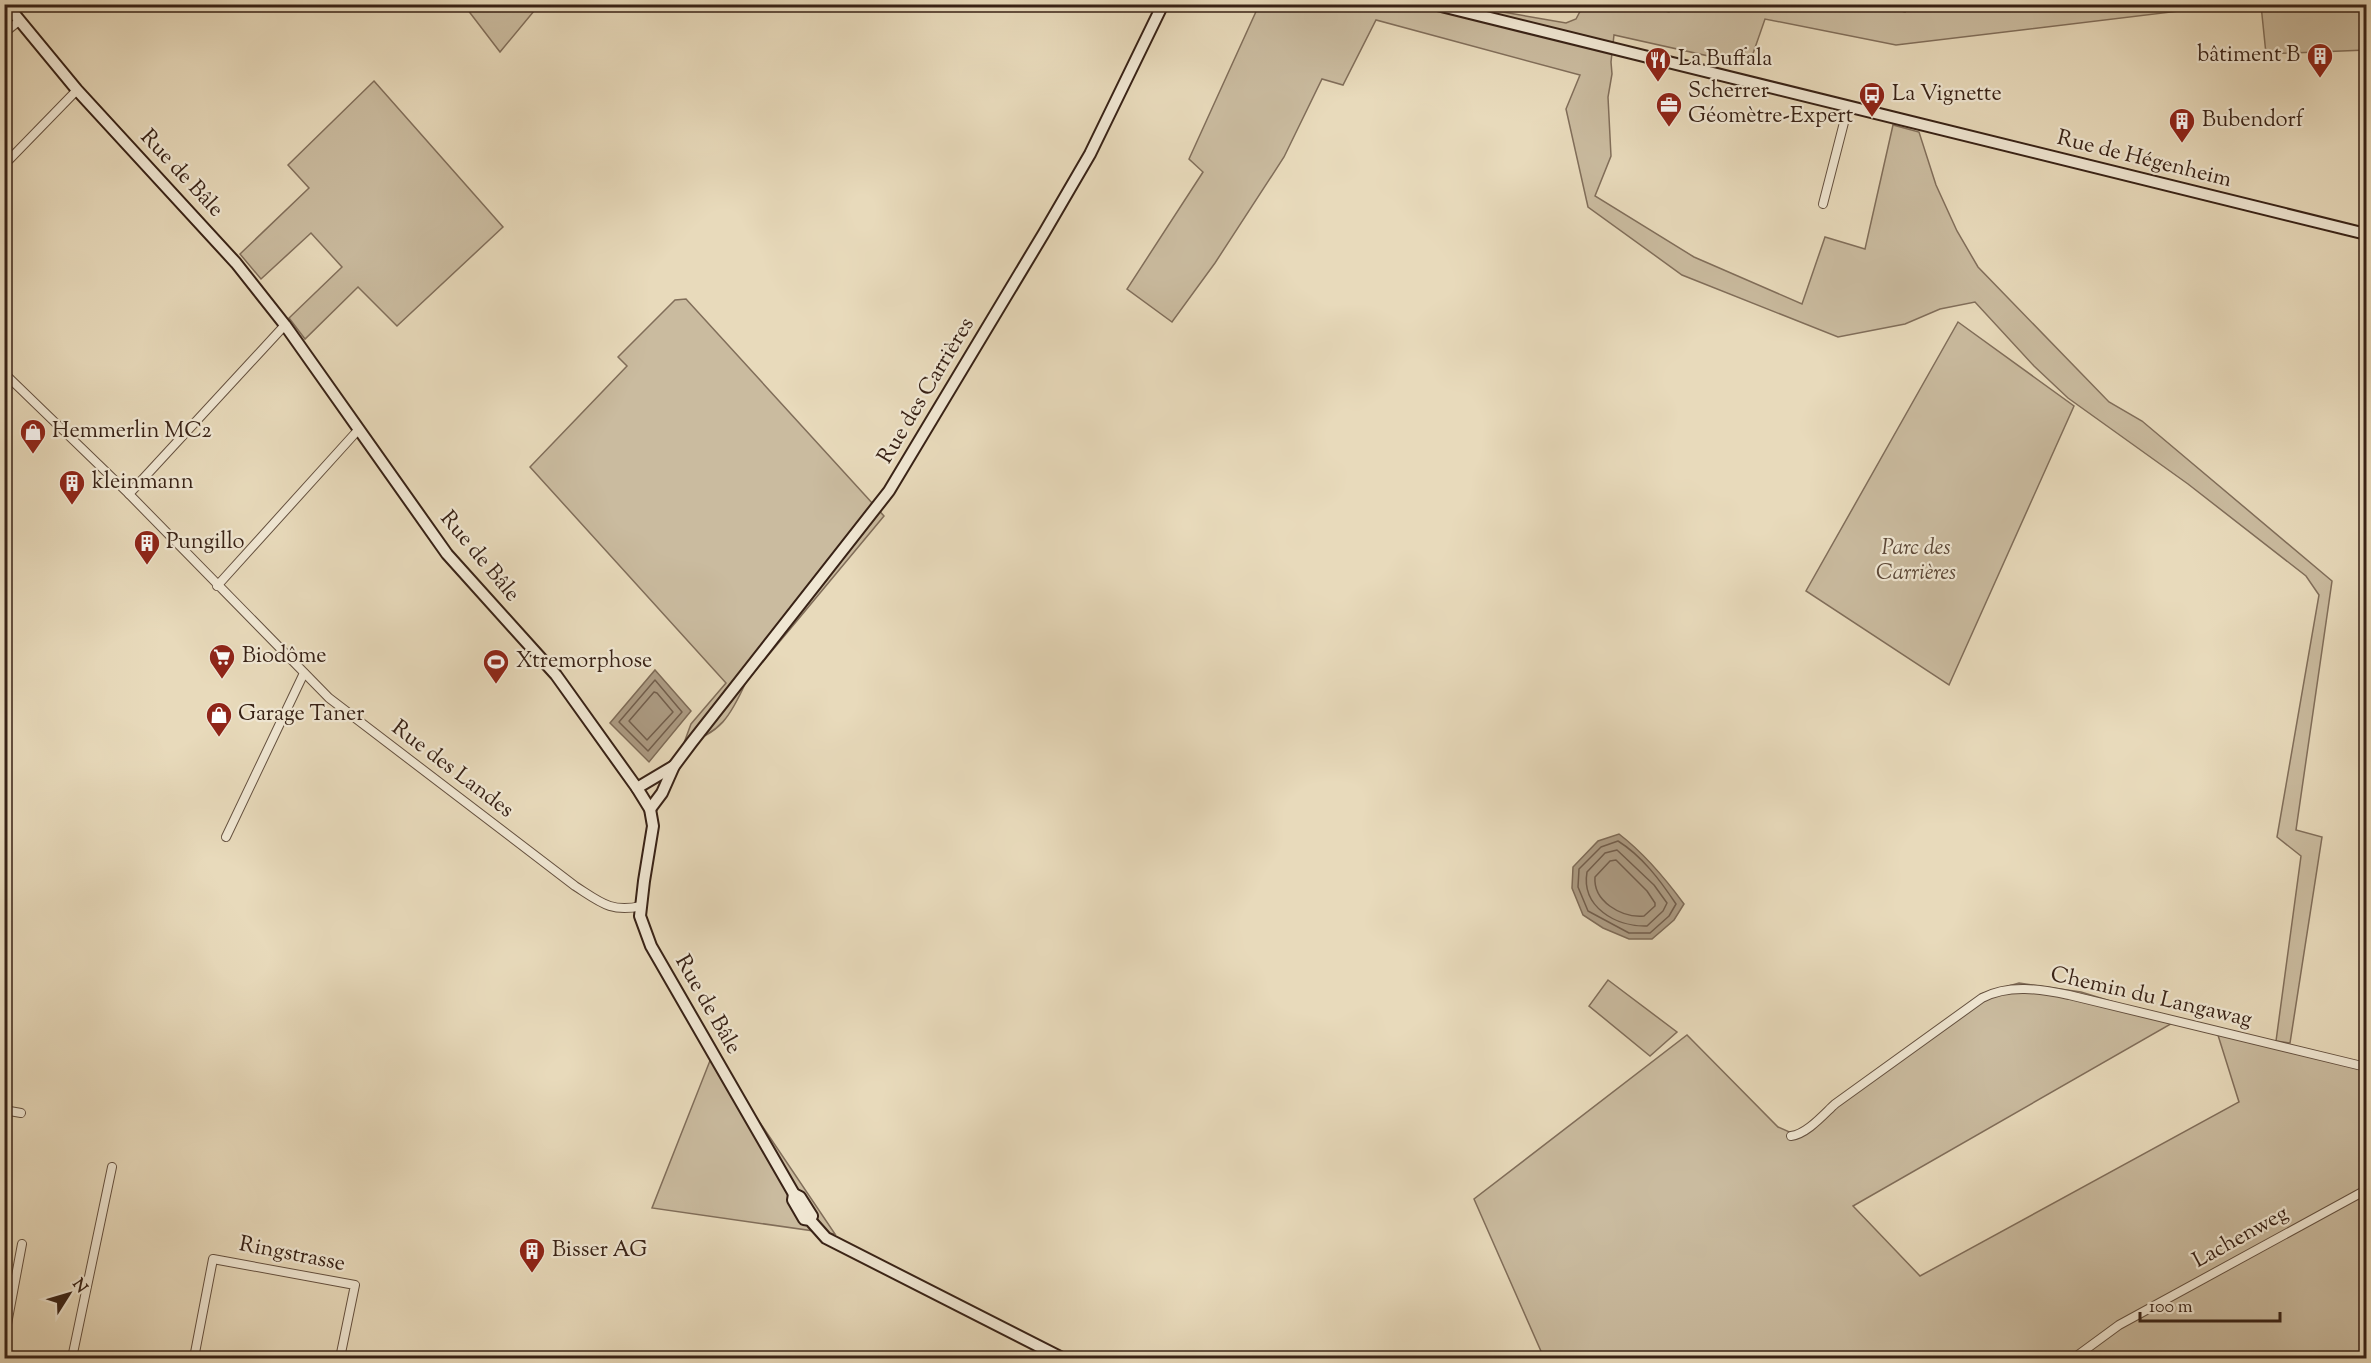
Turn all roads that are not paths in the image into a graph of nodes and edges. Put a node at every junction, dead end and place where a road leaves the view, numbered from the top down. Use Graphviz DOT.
graph roads {
  1 [pos="6,4"];
  2 [pos="1163,4"];
  3 [pos="1433,4"];
  4 [pos="19,21"];
  5 [pos="4,33"];
  6 [pos="77,90"];
  7 [pos="1848,107"];
  8 [pos="4,165"];
  9 [pos="1823,204"];
  10 [pos="2367,234"];
  11 [pos="2367,321"];
  12 [pos="285,325"];
  13 [pos="2367,331"];
  14 [pos="4,373"];
  15 [pos="359,429"];
  16 [pos="129,494"];
  17 [pos="217,586"];
  18 [pos="304,673"];
  19 [pos="674,766"];
  20 [pos="637,788"];
  21 [pos="650,809"];
  22 [pos="226,837"];
  23 [pos="641,906"];
  24 [pos="2367,1067"];
  25 [pos="4,1110"];
  26 [pos="21,1113"];
  27 [pos="1791,1136"];
  28 [pos="112,1167"];
  29 [pos="2367,1190"];
  30 [pos="22,1244"];
  31 [pos="4,1340"];
  32 [pos="4,1354"];
  33 [pos="23,1359"];
  34 [pos="72,1359"];
  35 [pos="194,1359"];
  36 [pos="340,1359"];
  37 [pos="1062,1359"];
  38 [pos="2074,1359"];
  1 -- 4 [label="street, Rue de Bâle"];
  2 -- 19 [label="street, Rue des Carrières"];
  3 -- 7 [label="street, Rue de Hégenheim"];
  4 -- 5 [label="street"];
  4 -- 6 [label="street, Rue de Bâle"];
  6 -- 8 [label="street"];
  6 -- 12 [label="street, Rue de Bâle"];
  7 -- 9 [label="street"];
  7 -- 10 [label="street, Rue de Hégenheim"];
  11 -- 13 [label="street"];
  12 -- 15 [label="street, Rue de Bâle"];
  12 -- 16 [label="street"];
  14 -- 16 [label="street, Rue des Landes"];
  15 -- 17 [label="street"];
  15 -- 20 [label="street, Rue de Bâle"];
  16 -- 17 [label="street, Rue des Landes"];
  17 -- 18 [label="street, Rue des Landes"];
  18 -- 22 [label="street"];
  18 -- 23 [label="street, Rue des Landes"];
  19 -- 20 [label="street, Rue des Carrières"];
  19 -- 21 [label="street, Rue des Carrières"];
  20 -- 21 [label="street, Rue de Bâle"];
  21 -- 23 [label="street, Rue de Bâle"];
  23 -- 37 [label="street, Rue de Bâle"];
  24 -- 27 [label="street, Chemin du Langawag"];
  25 -- 26 [label="street"];
  28 -- 34 [label="street"];
  29 -- 38 [label="street, Lachenweg"];
  30 -- 31 [label="street"];
  32 -- 33 [label="street"];
  35 -- 36 [label="street, Ringstrasse"];
}
